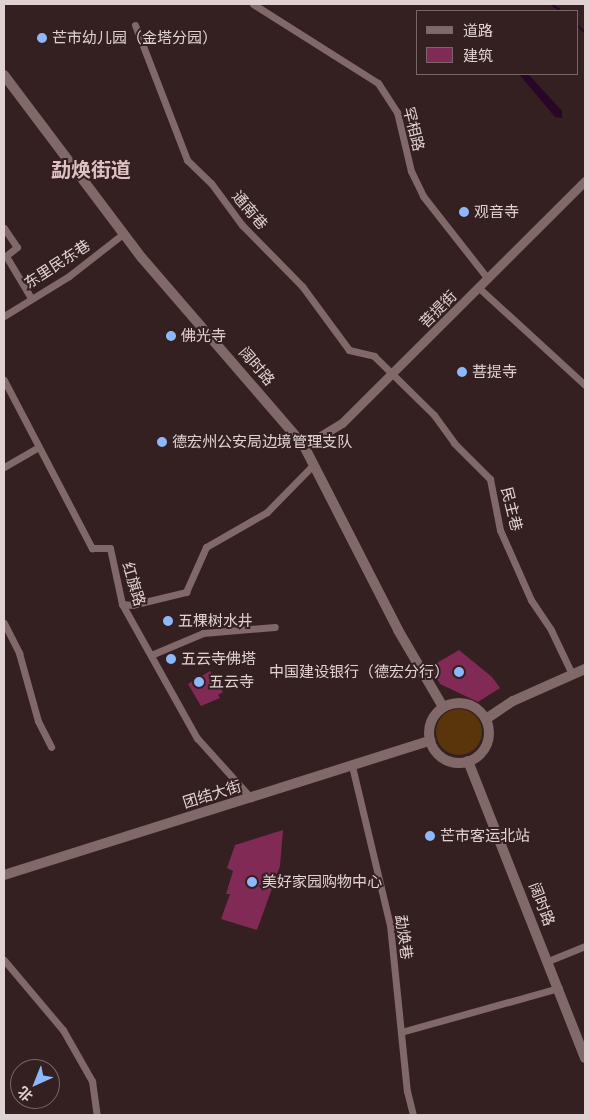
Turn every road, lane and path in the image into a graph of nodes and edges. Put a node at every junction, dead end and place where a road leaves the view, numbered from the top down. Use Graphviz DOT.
graph roads {
  1 [pos="253,4"];
  2 [pos="135,26"];
  3 [pos="4,75"];
  4 [pos="585,181"];
  5 [pos="4,228"];
  6 [pos="124,233"];
  7 [pos="488,278"];
  8 [pos="479,288"];
  9 [pos="31,298"];
  10 [pos="4,316"];
  11 [pos="391,376"];
  12 [pos="4,380"];
  13 [pos="585,386"];
  14 [pos="304,446"];
  15 [pos="37,448"];
  16 [pos="314,464"];
  17 [pos="4,467"];
  18 [pos="122,604"];
  19 [pos="4,622"];
  20 [pos="275,627"];
  21 [pos="151,655"];
  22 [pos="585,669"];
  23 [pos="572,674"];
  24 [pos="443,707"];
  25 [pos="486,719"];
  26 [pos="430,741"];
  27 [pos="51,747"];
  28 [pos="468,761"];
  29 [pos="352,766"];
  30 [pos="251,798"];
  31 [pos="4,875"];
  32 [pos="585,946"];
  33 [pos="4,960"];
  34 [pos="548,961"];
  35 [pos="558,988"];
  36 [pos="401,1032"];
  37 [pos="585,1058"];
  38 [pos="97,1115"];
  39 [pos="413,1115"];
  1 -- 7 [label="street, 罕相路"];
  2 -- 11 [label="street, 通南巷"];
  3 -- 6 [label="main road, 阔时路"];
  4 -- 7 [label="street, 菩提街"];
  5 -- 9 [label="street"];
  6 -- 9 [label="street, 东里民东巷"];
  6 -- 14 [label="main road, 阔时路"];
  7 -- 8 [label="street, 菩提街"];
  8 -- 11 [label="street, 菩提街"];
  8 -- 13 [label="street"];
  9 -- 10 [label="street, 东里民东巷"];
  11 -- 14 [label="street, 菩提街"];
  11 -- 23 [label="street, 民主巷"];
  12 -- 15 [label="street, 红旗路"];
  14 -- 16 [label="main road, 阔时路"];
  15 -- 17 [label="street"];
  15 -- 18 [label="street, 红旗路"];
  16 -- 18 [label="street"];
  16 -- 24 [label="main road, 阔时路"];
  18 -- 21 [label="street, 红旗路"];
  19 -- 27 [label="street"];
  20 -- 21 [label="street"];
  21 -- 30 [label="street, 红旗路"];
  22 -- 23 [label="main road"];
  23 -- 25 [label="main road"];
  24 -- 25 [label="main road"];
  24 -- 26 [label="main road"];
  25 -- 28 [label="main road"];
  26 -- 28 [label="main road"];
  26 -- 29 [label="main road, 团结大街"];
  28 -- 34 [label="main road, 阔时路"];
  29 -- 30 [label="main road, 团结大街"];
  29 -- 36 [label="street, 勐焕巷"];
  30 -- 31 [label="main road, 团结大街"];
  32 -- 34 [label="street"];
  33 -- 38 [label="street"];
  34 -- 35 [label="main road, 阔时路"];
  35 -- 36 [label="street"];
  35 -- 37 [label="main road, 阔时路"];
  36 -- 39 [label="street, 勐焕巷"];
}
